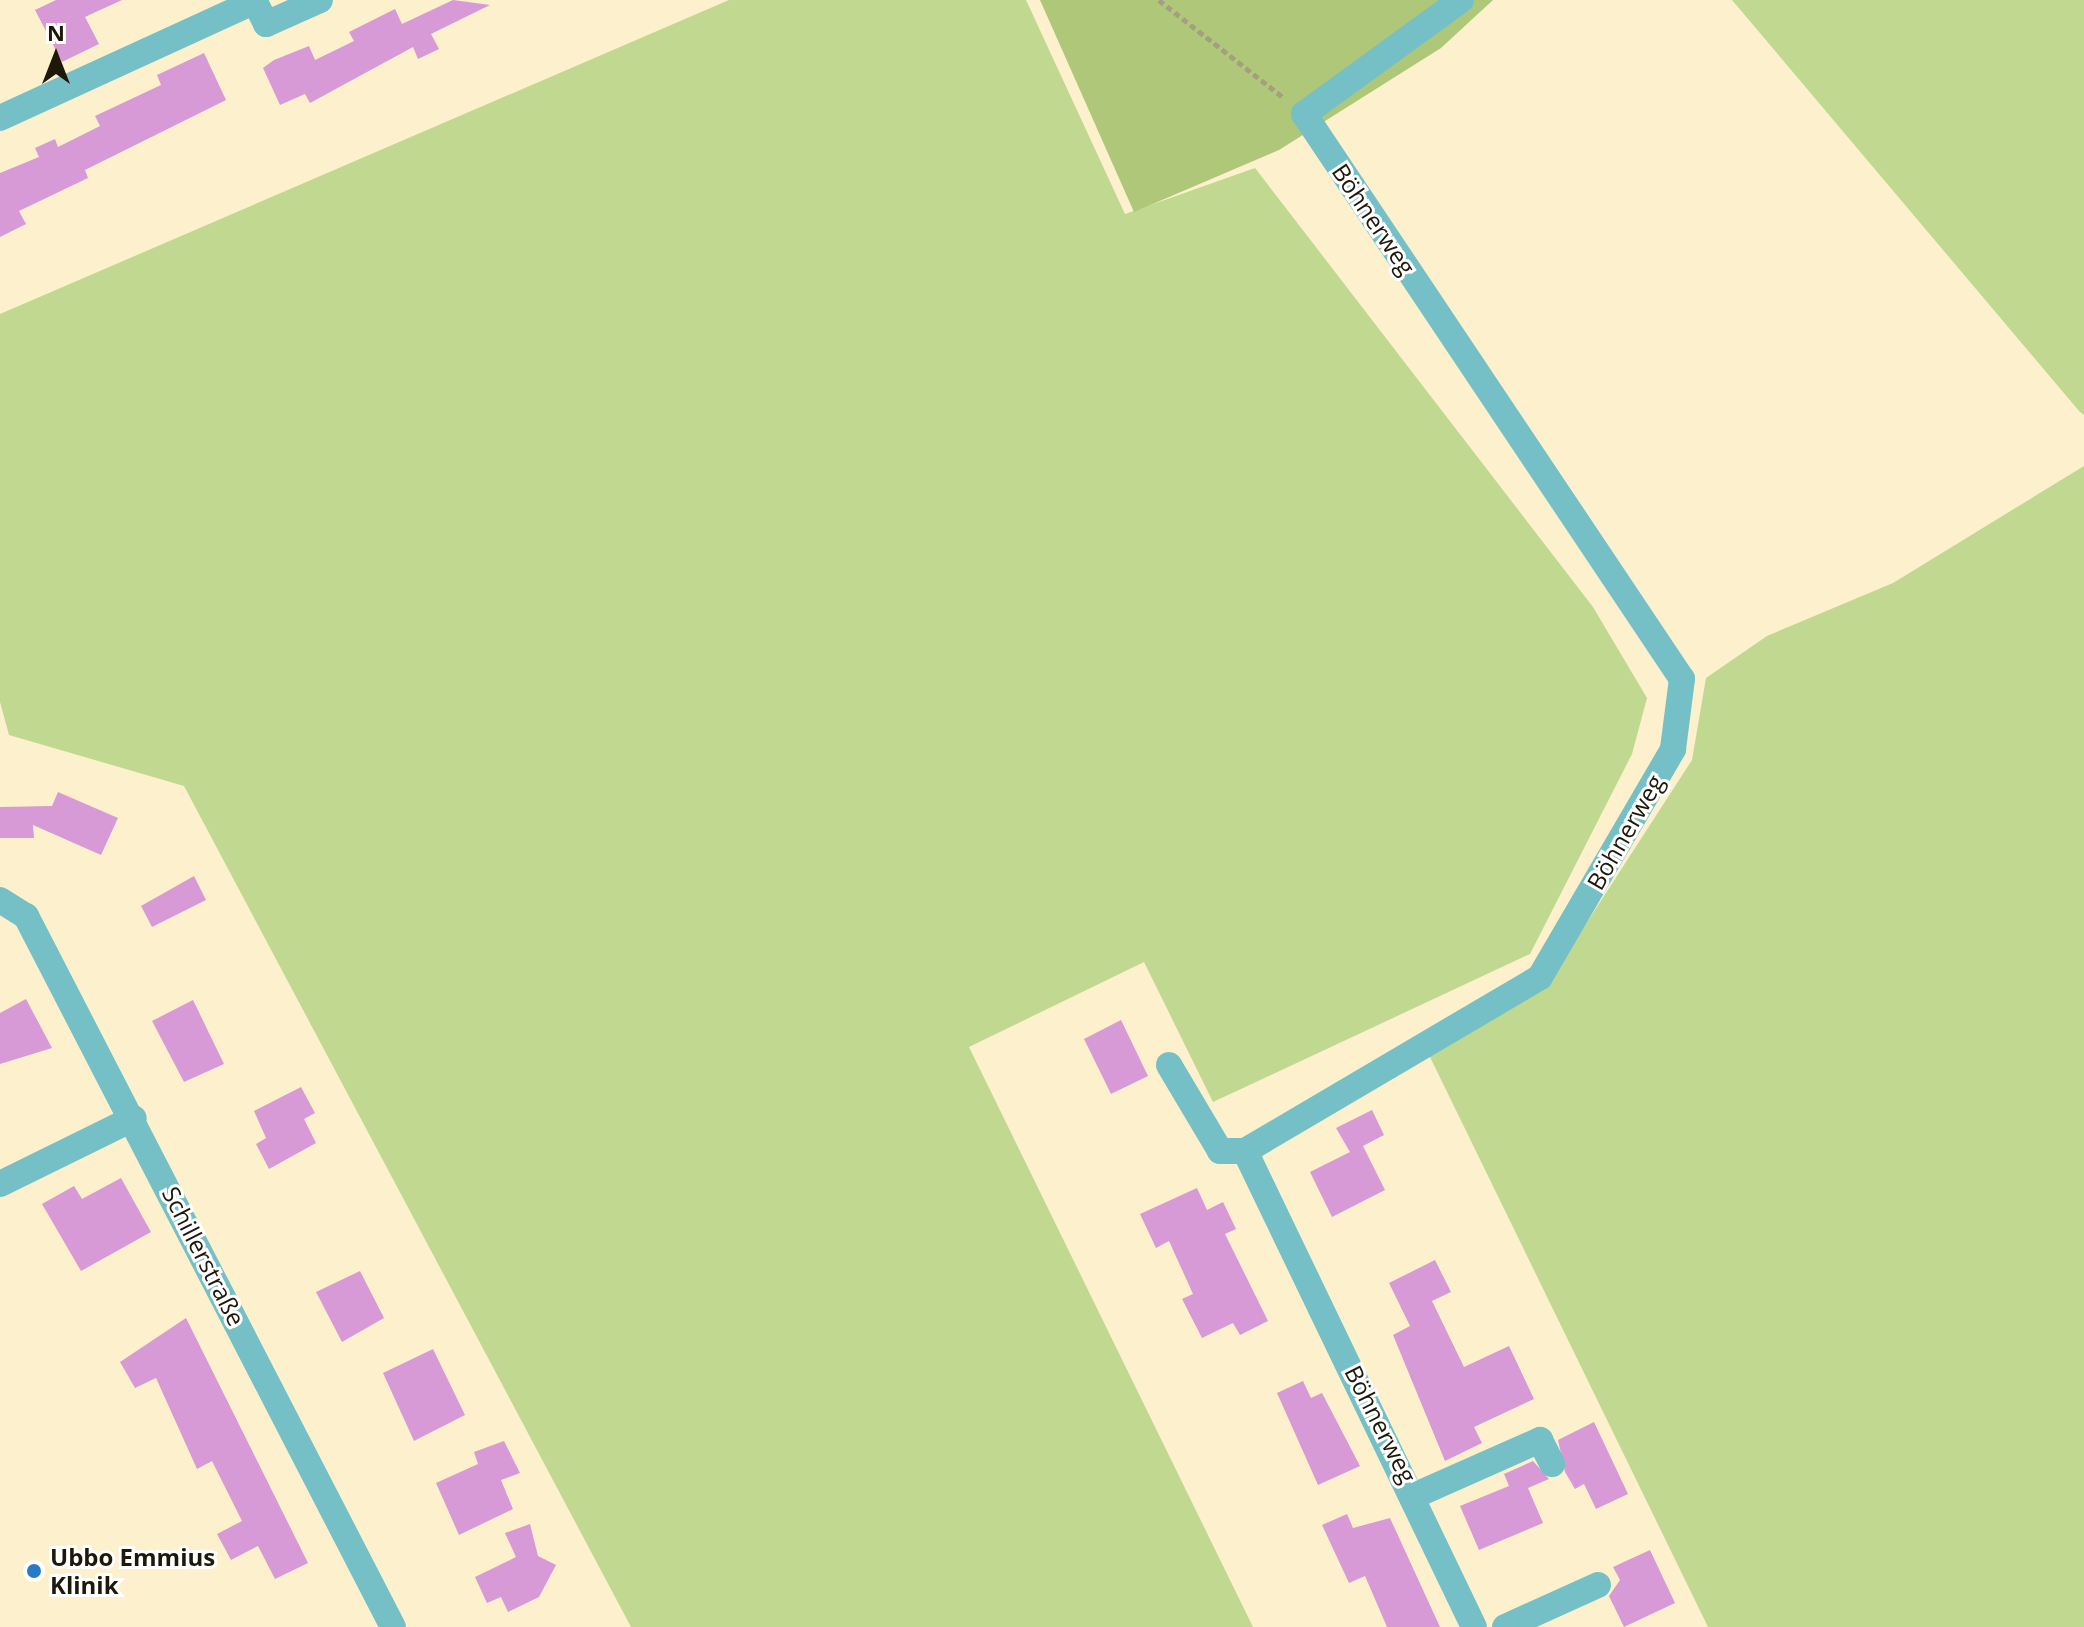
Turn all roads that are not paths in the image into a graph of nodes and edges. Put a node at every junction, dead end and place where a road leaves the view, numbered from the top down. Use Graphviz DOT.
graph roads {
  1 [pos="255,0"];
  2 [pos="320,0"];
  3 [pos="1461,0"];
  4 [pos="0,118"];
  5 [pos="0,900"];
  6 [pos="1169,1065"];
  7 [pos="134,1118"];
  8 [pos="1245,1151"];
  9 [pos="0,1184"];
  10 [pos="1552,1464"];
  11 [pos="1416,1495"];
  12 [pos="1598,1585"];
  13 [pos="393,1627"];
  14 [pos="1474,1627"];
  15 [pos="1505,1627"];
  1 -- 2 [label="street"];
  1 -- 4 [label="street"];
  3 -- 8 [label="street, Böhnerweg"];
  5 -- 7 [label="street, Schillerstraße"];
  6 -- 8 [label="street"];
  7 -- 9 [label="street"];
  7 -- 13 [label="street, Schillerstraße"];
  8 -- 11 [label="street, Böhnerweg"];
  10 -- 11 [label="street"];
  11 -- 14 [label="street, Böhnerweg"];
  12 -- 15 [label="street"];
}
